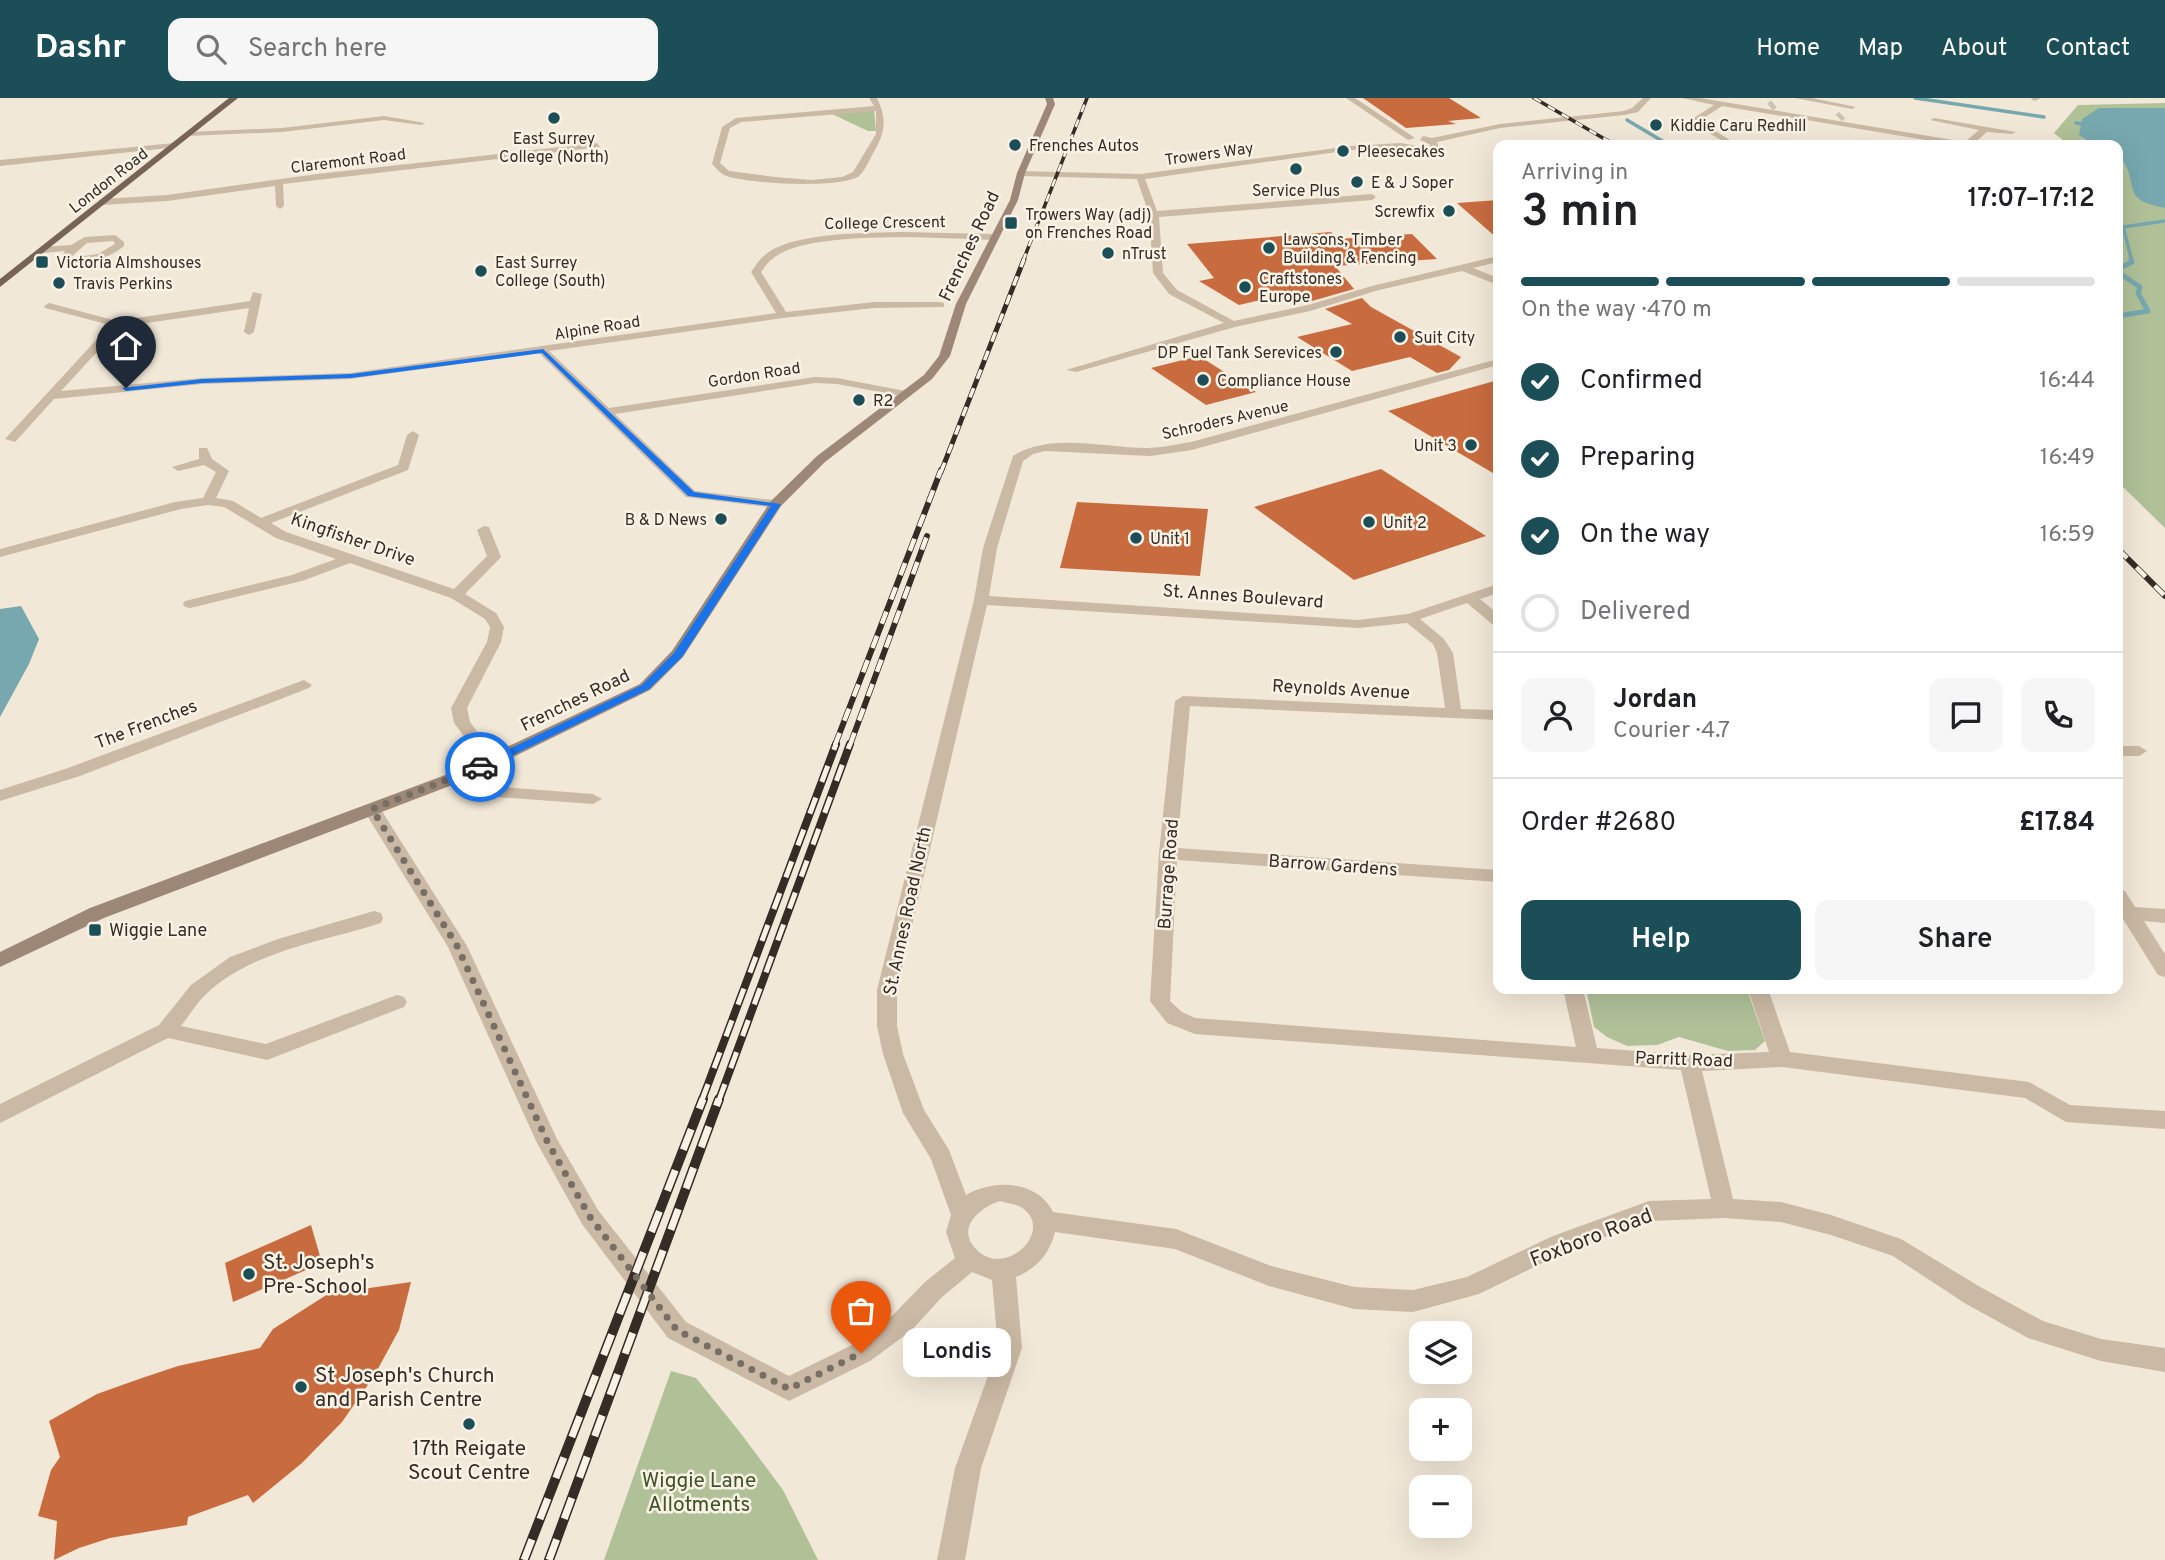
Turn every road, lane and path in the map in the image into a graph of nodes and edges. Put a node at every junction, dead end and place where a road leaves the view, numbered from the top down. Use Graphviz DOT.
graph roads {
  1 [pos="234,98"];
  2 [pos="873,98"];
  3 [pos="1049,98"];
  4 [pos="1350,98"];
  5 [pos="1647,98"];
  6 [pos="1686,98"];
  7 [pos="1799,98"];
  8 [pos="1721,104"];
  9 [pos="879,108"];
  10 [pos="1934,120"];
  11 [pos="1836,122"];
  12 [pos="421,123"];
  13 [pos="1985,129"];
  14 [pos="2012,132"];
  15 [pos="188,134"];
  16 [pos="1411,138"];
  17 [pos="1725,140"];
  18 [pos="1939,140"];
  19 [pos="1973,140"];
  20 [pos="1432,141"];
  21 [pos="174,145"];
  22 [pos="597,145"];
  23 [pos="1401,145"];
  24 [pos="0,163"];
  25 [pos="1021,173"];
  26 [pos="1140,177"];
  27 [pos="279,183"];
  28 [pos="1372,197"];
  29 [pos="102,202"];
  30 [pos="280,206"];
  31 [pos="1154,214"];
  32 [pos="993,237"];
  33 [pos="74,248"];
  34 [pos="43,250"];
  35 [pos="1493,260"];
  36 [pos="1464,268"];
  37 [pos="1493,280"];
  38 [pos="0,284"];
  39 [pos="940,305"];
  40 [pos="49,306"];
  41 [pos="783,315"];
  42 [pos="117,324"];
  43 [pos="1233,324"];
  44 [pos="249,331"];
  45 [pos="543,351"];
  46 [pos="1493,363"];
  47 [pos="1072,370"];
  48 [pos="907,394"];
  49 [pos="49,396"];
  50 [pos="606,412"];
  51 [pos="413,435"];
  52 [pos="11,439"];
  53 [pos="178,467"];
  54 [pos="208,501"];
  55 [pos="776,504"];
  56 [pos="260,523"];
  57 [pos="484,530"];
  58 [pos="0,553"];
  59 [pos="348,559"];
  60 [pos="1493,591"];
  61 [pos="456,595"];
  62 [pos="1470,598"];
  63 [pos="981,600"];
  64 [pos="190,604"];
  65 [pos="1410,618"];
  66 [pos="1493,618"];
  67 [pos="304,685"];
  68 [pos="1183,701"];
  69 [pos="1454,713"];
  70 [pos="1493,715"];
  71 [pos="2123,751"];
  72 [pos="2139,751"];
  73 [pos="492,762"];
  74 [pos="462,775"];
  75 [pos="0,796"];
  76 [pos="593,799"];
  77 [pos="372,809"];
  78 [pos="1168,853"];
  79 [pos="1493,876"];
  80 [pos="2123,913"];
  81 [pos="2165,916"];
  82 [pos="374,918"];
  83 [pos="0,960"];
  84 [pos="2165,970"];
  85 [pos="1574,994"];
  86 [pos="1760,994"];
  87 [pos="397,1002"];
  88 [pos="1195,1026"];
  89 [pos="166,1030"];
  90 [pos="1588,1053"];
  91 [pos="1782,1059"];
  92 [pos="1690,1063"];
  93 [pos="0,1114"];
  94 [pos="2165,1120"];
  95 [pos="1724,1208"];
  96 [pos="962,1214"];
  97 [pos="1045,1221"];
  98 [pos="970,1259"];
  99 [pos="1003,1269"];
  100 [pos="2165,1360"];
  101 [pos="951,1560"];
  1 -- 15 [label="main road, London Road"];
  2 -- 9 [label="street"];
  3 -- 25 [label="street, Frenches Road"];
  4 -- 16 [label="street"];
  5 -- 20 [label="street, Trowers Way"];
  6 -- 8 [label="street"];
  7 -- 11 [label="street"];
  8 -- 11 [label="street"];
  8 -- 17 [label="street"];
  9 -- 9 [label="street"];
  10 -- 13 [label="street"];
  11 -- 18 [label="street"];
  12 -- 15 [label="street"];
  13 -- 14 [label="street"];
  13 -- 19 [label="street"];
  15 -- 21 [label="main road, London Road"];
  16 -- 20 [label="street, Trowers Way"];
  16 -- 23 [label="street"];
  20 -- 23 [label="street, Trowers Way"];
  21 -- 24 [label="street"];
  21 -- 29 [label="main road, London Road"];
  22 -- 27 [label="street, Claremont Road"];
  23 -- 26 [label="street, Trowers Way"];
  25 -- 26 [label="street, Trowers Way"];
  25 -- 32 [label="street, Frenches Road"];
  26 -- 31 [label="street"];
  27 -- 29 [label="street, Claremont Road"];
  27 -- 30 [label="street"];
  28 -- 31 [label="street"];
  29 -- 34 [label="main road, London Road"];
  31 -- 43 [label="street"];
  32 -- 41 [label="street, College Crescent"];
  32 -- 48 [label="street, Frenches Road"];
  33 -- 33 [label="street"];
  33 -- 34 [label="street"];
  34 -- 38 [label="main road, London Road"];
  35 -- 36 [label="street"];
  36 -- 37 [label="street"];
  36 -- 43 [label="street"];
  39 -- 41 [label="street, Alpine Road"];
  40 -- 42 [label="street"];
  41 -- 45 [label="street, Alpine Road"];
  42 -- 44 [label="street"];
  42 -- 49 [label="street"];
  43 -- 47 [label="street"];
  45 -- 49 [label="street, Alpine Road"];
  45 -- 50 [label="street"];
  46 -- 63 [label="street, Schroders Avenue"];
  48 -- 50 [label="street, Gordon Road"];
  48 -- 55 [label="street, Frenches Road"];
  49 -- 52 [label="street"];
  50 -- 55 [label="street"];
  51 -- 56 [label="street"];
  53 -- 54 [label="street"];
  54 -- 56 [label="street, Kingfisher Drive"];
  54 -- 58 [label="street, Kingfisher Drive"];
  55 -- 73 [label="street, Frenches Road"];
  56 -- 59 [label="street, Kingfisher Drive"];
  57 -- 61 [label="street"];
  59 -- 61 [label="street, Kingfisher Drive"];
  59 -- 64 [label="street"];
  60 -- 62 [label="street, St. Annes Boulevard"];
  61 -- 73 [label="street, Kingfisher Drive"];
  62 -- 65 [label="street, St. Annes Boulevard"];
  62 -- 66 [label="street"];
  63 -- 65 [label="street, St. Annes Boulevard"];
  63 -- 96 [label="street, St. Annes Road North"];
  65 -- 69 [label="street"];
  67 -- 75 [label="street, The Frenches"];
  68 -- 69 [label="street, Reynolds Avenue"];
  68 -- 78 [label="street, Burrage Road"];
  69 -- 70 [label="street, Reynolds Avenue"];
  71 -- 72 [label="street"];
  73 -- 74 [label="street, Frenches Road"];
  74 -- 76 [label="street"];
  74 -- 77 [label="street, Frenches Road"];
  77 -- 83 [label="street, Frenches Road"];
  77 -- 98 [label="street"];
  78 -- 79 [label="street, Barrow Gardens"];
  78 -- 88 [label="street, Burrage Road"];
  80 -- 81 [label="street"];
  80 -- 84 [label="street"];
  82 -- 89 [label="street"];
  85 -- 90 [label="street"];
  86 -- 91 [label="street"];
  87 -- 89 [label="street"];
  88 -- 90 [label="street, Parritt Road"];
  89 -- 93 [label="street"];
  90 -- 92 [label="street, Parritt Road"];
  91 -- 92 [label="street, Parritt Road"];
  91 -- 94 [label="street, Parritt Road"];
  92 -- 95 [label="street"];
  95 -- 97 [label="street, Foxboro Road"];
  95 -- 100 [label="street, Foxboro Road"];
  96 -- 97 [label="street"];
  96 -- 98 [label="street"];
  97 -- 99 [label="street"];
  98 -- 99 [label="street"];
  99 -- 101 [label="street"];
}
